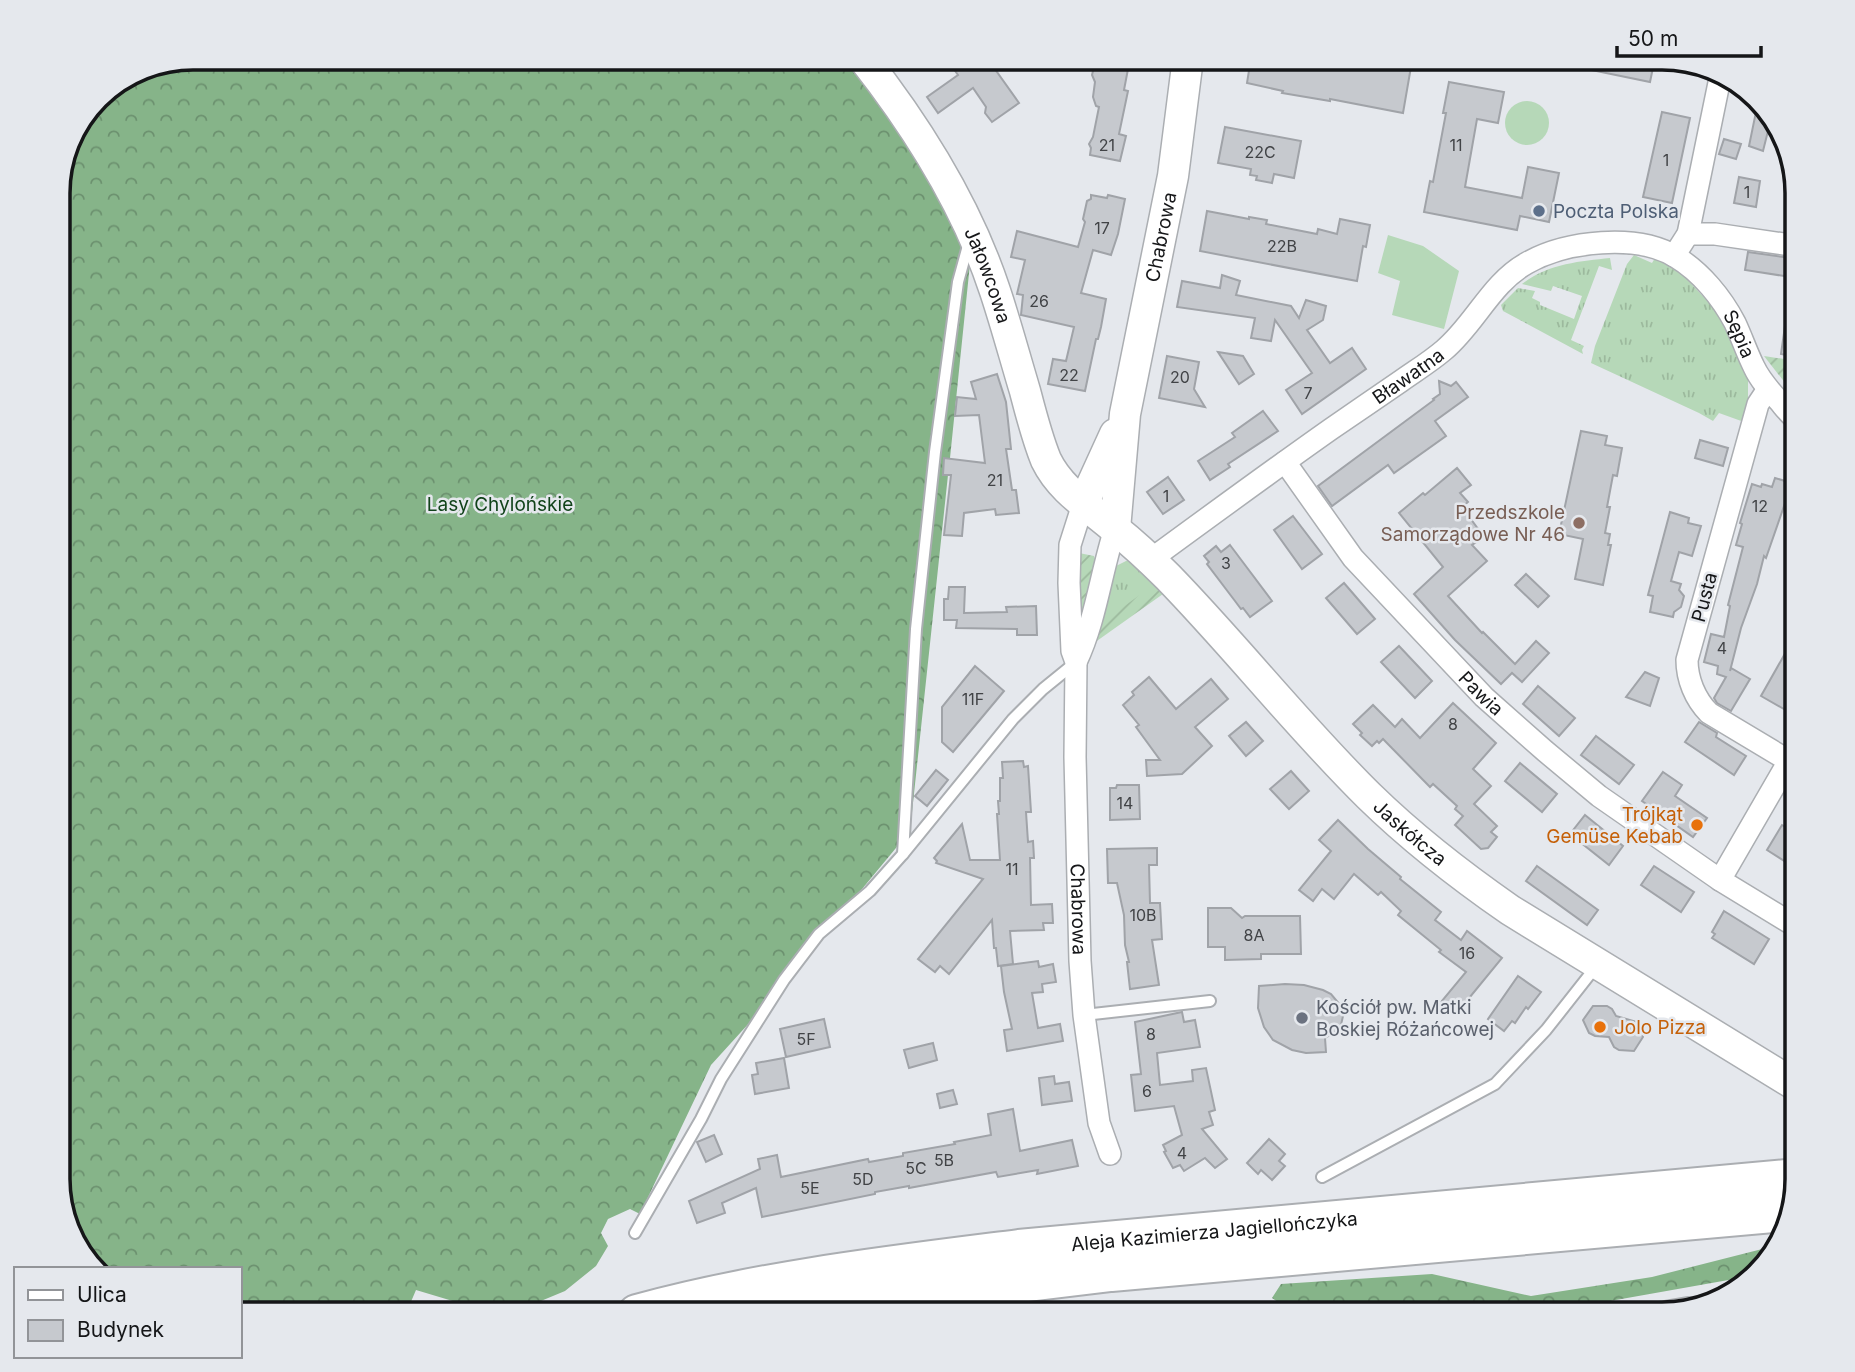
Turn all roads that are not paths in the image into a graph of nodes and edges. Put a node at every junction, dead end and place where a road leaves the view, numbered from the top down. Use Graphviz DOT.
graph roads {
  1 [pos="871,70"];
  2 [pos="1186,70"];
  3 [pos="1719,85"];
  4 [pos="972,232"];
  5 [pos="1688,234"];
  6 [pos="1785,244"];
  7 [pos="1674,256"];
  8 [pos="1768,389"];
  9 [pos="1785,407"];
  10 [pos="1125,414"];
  11 [pos="1285,462"];
  12 [pos="1083,504"];
  13 [pos="1115,529"];
  14 [pos="1150,560"];
  15 [pos="1076,662"];
  16 [pos="1785,750"];
  17 [pos="1785,768"];
  18 [pos="903,854"];
  19 [pos="1720,880"];
  20 [pos="1785,920"];
  21 [pos="1598,964"];
  22 [pos="1210,1001"];
  23 [pos="1084,1015"];
  24 [pos="1785,1079"];
  25 [pos="1110,1154"];
  26 [pos="1322,1177"];
  27 [pos="1785,1179"];
  28 [pos="1780,1213"];
  29 [pos="635,1233"];
  30 [pos="686,1302"];
  31 [pos="862,1302"];
  1 -- 4 [label="street, Jałowcowa"];
  2 -- 10 [label="street, Chabrowa"];
  3 -- 5 [label="street"];
  4 -- 12 [label="street, Jałowcowa"];
  4 -- 18 [label="lane"];
  5 -- 6 [label="street"];
  5 -- 7 [label="street"];
  7 -- 8 [label="street, Sępia"];
  7 -- 11 [label="street, Bławatna"];
  8 -- 9 [label="street, Sępia"];
  8 -- 16 [label="street, Pusta"];
  10 -- 12 [label="street, Chabrowa"];
  10 -- 13 [label="street, Chabrowa"];
  11 -- 14 [label="street, Bławatna"];
  11 -- 19 [label="street, Pawia"];
  12 -- 13 [label="street, Jaskółcza"];
  12 -- 15 [label="street, Chabrowa"];
  13 -- 14 [label="street, Jaskółcza"];
  13 -- 15 [label="street, Chabrowa"];
  14 -- 21 [label="street, Jaskółcza"];
  15 -- 18 [label="lane"];
  15 -- 23 [label="street, Chabrowa"];
  17 -- 19 [label="street"];
  18 -- 29 [label="lane"];
  19 -- 20 [label="street, Pawia"];
  21 -- 24 [label="street, Jaskółcza"];
  21 -- 26 [label="lane"];
  22 -- 23 [label="lane"];
  23 -- 25 [label="street, Chabrowa"];
  27 -- 30 [label="highway, Aleja Kazimierza Jagiellończyka"];
  28 -- 31 [label="highway, Aleja Kazimierza Jagiellończyka"];
}
